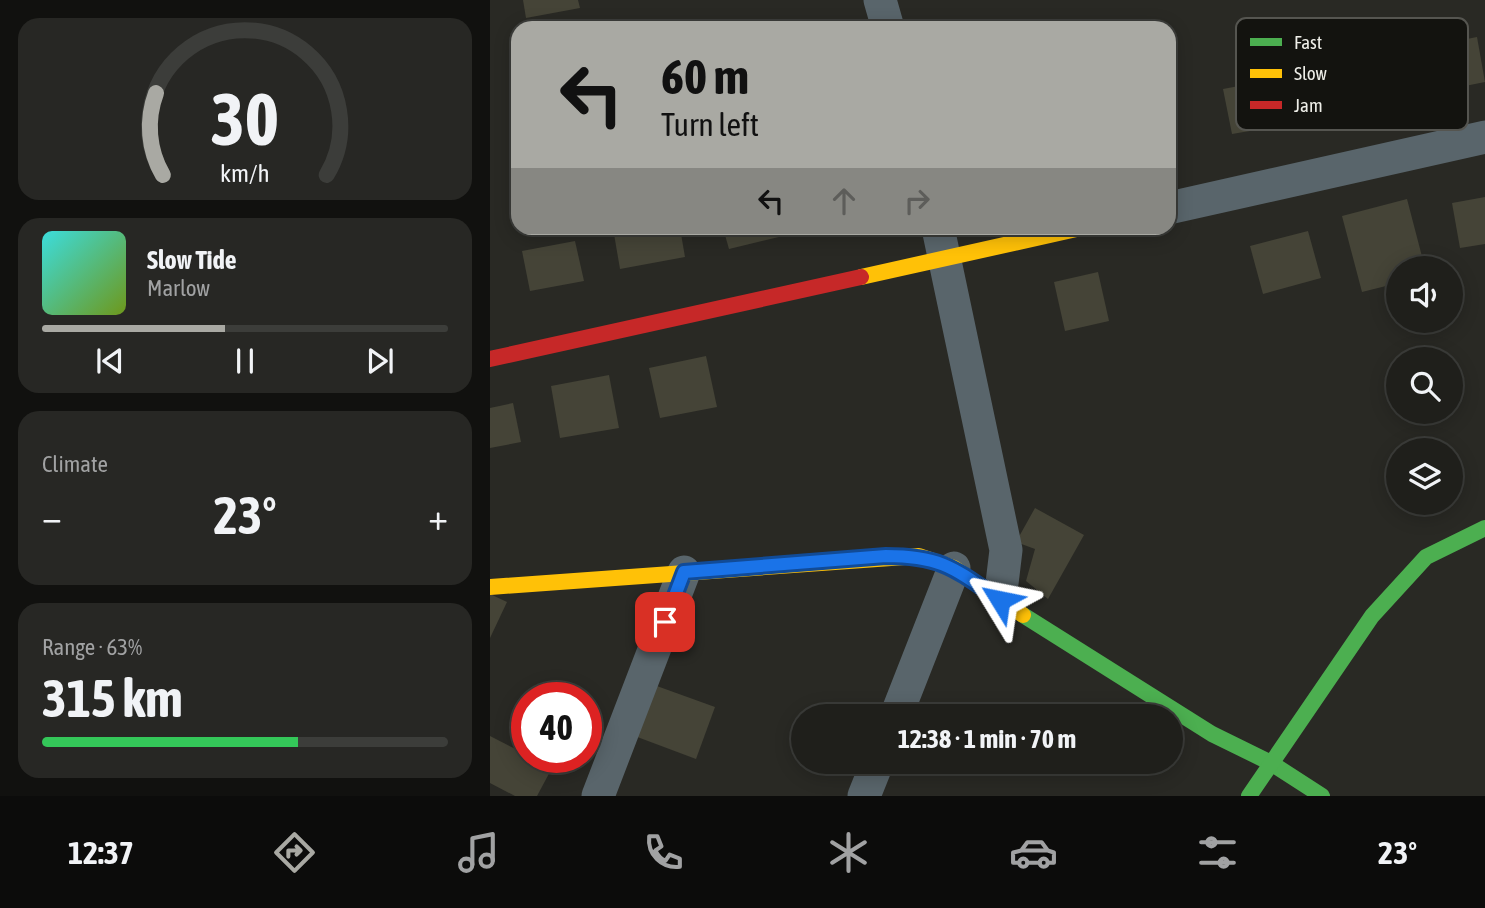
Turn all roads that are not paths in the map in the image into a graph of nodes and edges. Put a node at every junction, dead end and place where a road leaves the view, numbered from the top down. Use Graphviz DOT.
graph roads {
  1 [pos="880,0"];
  2 [pos="886,21"];
  3 [pos="1485,137"];
  4 [pos="1176,206"];
  5 [pos="1016,235"];
  6 [pos="941,243"];
  7 [pos="490,359"];
  8 [pos="1485,528"];
  9 [pos="954,568"];
  10 [pos="684,572"];
  11 [pos="490,587"];
  12 [pos="1000,600"];
  13 [pos="901,704"];
  14 [pos="1271,763"];
  15 [pos="873,774"];
  16 [pos="598,796"];
  17 [pos="864,796"];
  18 [pos="1249,796"];
  19 [pos="1322,796"];
  1 -- 2 [label="street"];
  3 -- 4 [label="street"];
  5 -- 6 [label="street"];
  6 -- 7 [label="street"];
  6 -- 12 [label="street"];
  8 -- 14 [label="street"];
  9 -- 10 [label="street"];
  9 -- 12 [label="street"];
  9 -- 13 [label="street"];
  10 -- 11 [label="street"];
  10 -- 16 [label="street"];
  12 -- 14 [label="street"];
  14 -- 18 [label="street"];
  14 -- 19 [label="street"];
  15 -- 17 [label="street"];
}
